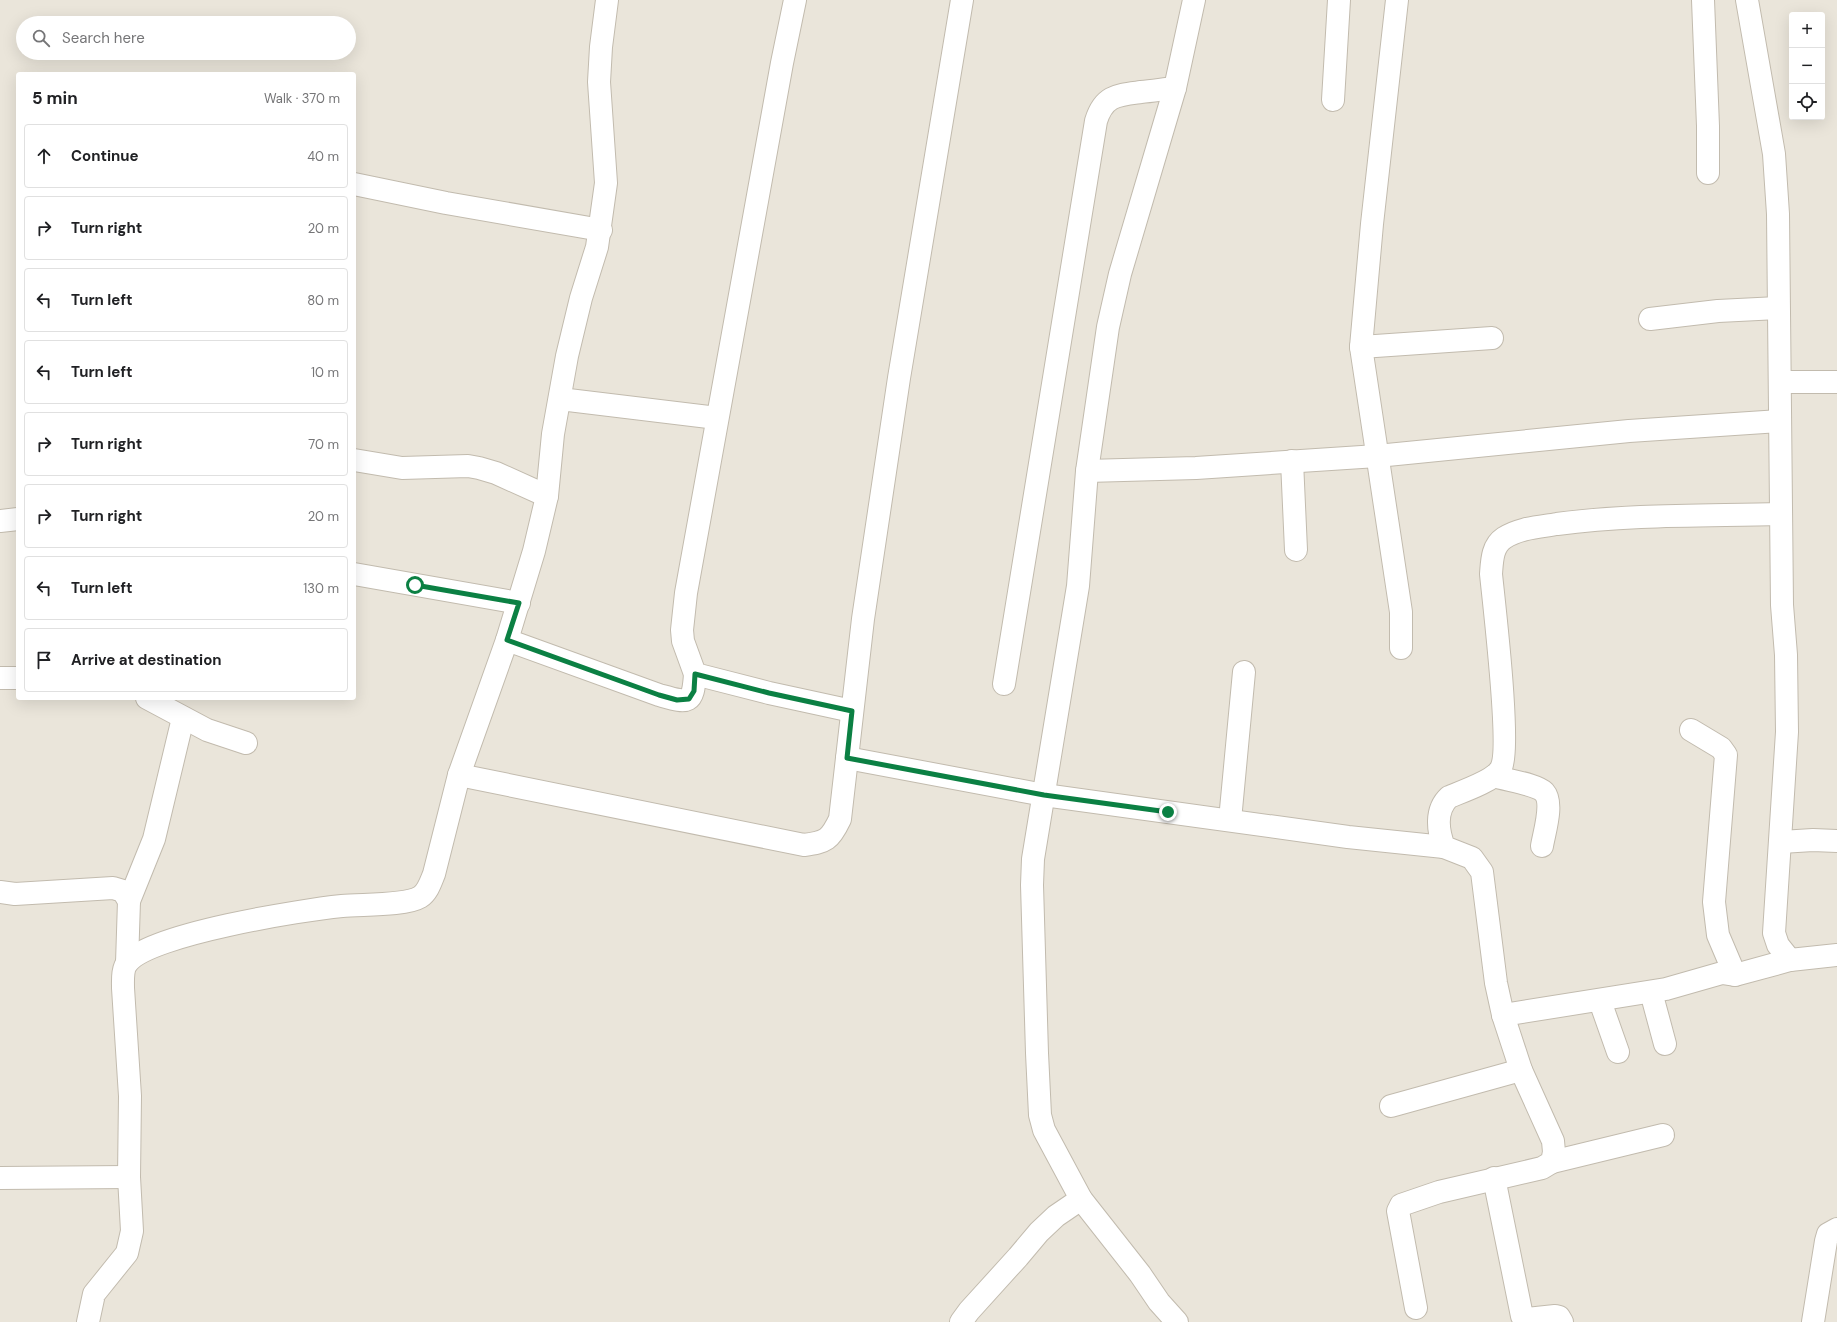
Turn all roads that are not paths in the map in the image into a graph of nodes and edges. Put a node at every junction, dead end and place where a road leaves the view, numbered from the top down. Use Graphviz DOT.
graph roads {
  1 [pos="607,0"];
  2 [pos="795,0"];
  3 [pos="962,0"];
  4 [pos="1194,0"];
  5 [pos="1339,0"];
  6 [pos="1397,0"];
  7 [pos="1703,0"];
  8 [pos="1747,0"];
  9 [pos="1175,88"];
  10 [pos="1333,100"];
  11 [pos="1708,173"];
  12 [pos="356,184"];
  13 [pos="601,230"];
  14 [pos="1778,308"];
  15 [pos="1650,319"];
  16 [pos="1492,338"];
  17 [pos="1361,348"];
  18 [pos="1780,382"];
  19 [pos="1837,382"];
  20 [pos="560,399"];
  21 [pos="717,418"];
  22 [pos="1780,421"];
  23 [pos="1377,456"];
  24 [pos="356,460"];
  25 [pos="1292,461"];
  26 [pos="1087,471"];
  27 [pos="547,496"];
  28 [pos="1781,514"];
  29 [pos="16,519"];
  30 [pos="0,520"];
  31 [pos="1296,550"];
  32 [pos="356,574"];
  33 [pos="519,603"];
  34 [pos="507,640"];
  35 [pos="1402,648"];
  36 [pos="1244,672"];
  37 [pos="695,674"];
  38 [pos="0,678"];
  39 [pos="16,678"];
  40 [pos="1004,684"];
  41 [pos="151,700"];
  42 [pos="852,711"];
  43 [pos="183,718"];
  44 [pos="1691,730"];
  45 [pos="246,743"];
  46 [pos="847,758"];
  47 [pos="459,774"];
  48 [pos="1494,776"];
  49 [pos="1044,795"];
  50 [pos="1230,820"];
  51 [pos="1781,842"];
  52 [pos="1837,842"];
  53 [pos="1542,846"];
  54 [pos="1444,847"];
  55 [pos="0,892"];
  56 [pos="128,901"];
  57 [pos="1837,955"];
  58 [pos="1790,960"];
  59 [pos="127,963"];
  60 [pos="1735,975"];
  61 [pos="1651,992"];
  62 [pos="1600,1001"];
  63 [pos="1503,1015"];
  64 [pos="1665,1044"];
  65 [pos="1618,1052"];
  66 [pos="1521,1070"];
  67 [pos="1391,1106"];
  68 [pos="1663,1135"];
  69 [pos="1552,1162"];
  70 [pos="130,1177"];
  71 [pos="0,1178"];
  72 [pos="1494,1178"];
  73 [pos="1081,1199"];
  74 [pos="1837,1229"];
  75 [pos="1416,1308"];
  76 [pos="88,1322"];
  77 [pos="961,1322"];
  78 [pos="1177,1322"];
  79 [pos="1562,1322"];
  80 [pos="1813,1322"];
  1 -- 13 [label="street"];
  2 -- 21 [label="street"];
  3 -- 42 [label="street"];
  4 -- 9 [label="street"];
  5 -- 10 [label="street"];
  6 -- 17 [label="street"];
  7 -- 11 [label="street"];
  8 -- 14 [label="street"];
  9 -- 26 [label="street"];
  9 -- 40 [label="street"];
  12 -- 13 [label="street"];
  13 -- 20 [label="street"];
  14 -- 15 [label="street"];
  14 -- 18 [label="street"];
  16 -- 17 [label="street"];
  17 -- 23 [label="street"];
  18 -- 19 [label="street"];
  18 -- 22 [label="street"];
  20 -- 21 [label="street"];
  20 -- 27 [label="street"];
  21 -- 37 [label="street"];
  22 -- 23 [label="street"];
  22 -- 28 [label="street"];
  23 -- 25 [label="street"];
  23 -- 35 [label="street"];
  24 -- 27 [label="street"];
  25 -- 26 [label="street"];
  25 -- 31 [label="street"];
  26 -- 49 [label="street"];
  27 -- 33 [label="street"];
  28 -- 48 [label="street"];
  28 -- 51 [label="street"];
  29 -- 30 [label="street"];
  32 -- 33 [label="street"];
  33 -- 34 [label="street"];
  34 -- 37 [label="street"];
  34 -- 47 [label="street"];
  36 -- 50 [label="street"];
  37 -- 42 [label="street"];
  38 -- 39 [label="street"];
  41 -- 43 [label="street"];
  42 -- 46 [label="street"];
  43 -- 45 [label="street"];
  43 -- 56 [label="street"];
  44 -- 60 [label="street"];
  46 -- 47 [label="street"];
  46 -- 49 [label="street"];
  47 -- 59 [label="street"];
  48 -- 53 [label="street"];
  48 -- 54 [label="street"];
  49 -- 50 [label="street"];
  49 -- 73 [label="street"];
  50 -- 54 [label="street"];
  51 -- 52 [label="street"];
  51 -- 58 [label="street"];
  54 -- 63 [label="street"];
  55 -- 56 [label="street"];
  56 -- 59 [label="street"];
  57 -- 58 [label="street"];
  58 -- 60 [label="street"];
  59 -- 70 [label="street"];
  60 -- 61 [label="street"];
  61 -- 62 [label="street"];
  61 -- 64 [label="street"];
  62 -- 63 [label="street"];
  62 -- 65 [label="street"];
  63 -- 66 [label="street"];
  66 -- 67 [label="street"];
  66 -- 69 [label="street"];
  68 -- 69 [label="street"];
  69 -- 72 [label="street"];
  70 -- 71 [label="street"];
  70 -- 76 [label="street"];
  72 -- 75 [label="street"];
  72 -- 79 [label="street"];
  73 -- 77 [label="street"];
  73 -- 78 [label="street"];
  74 -- 80 [label="street"];
}
